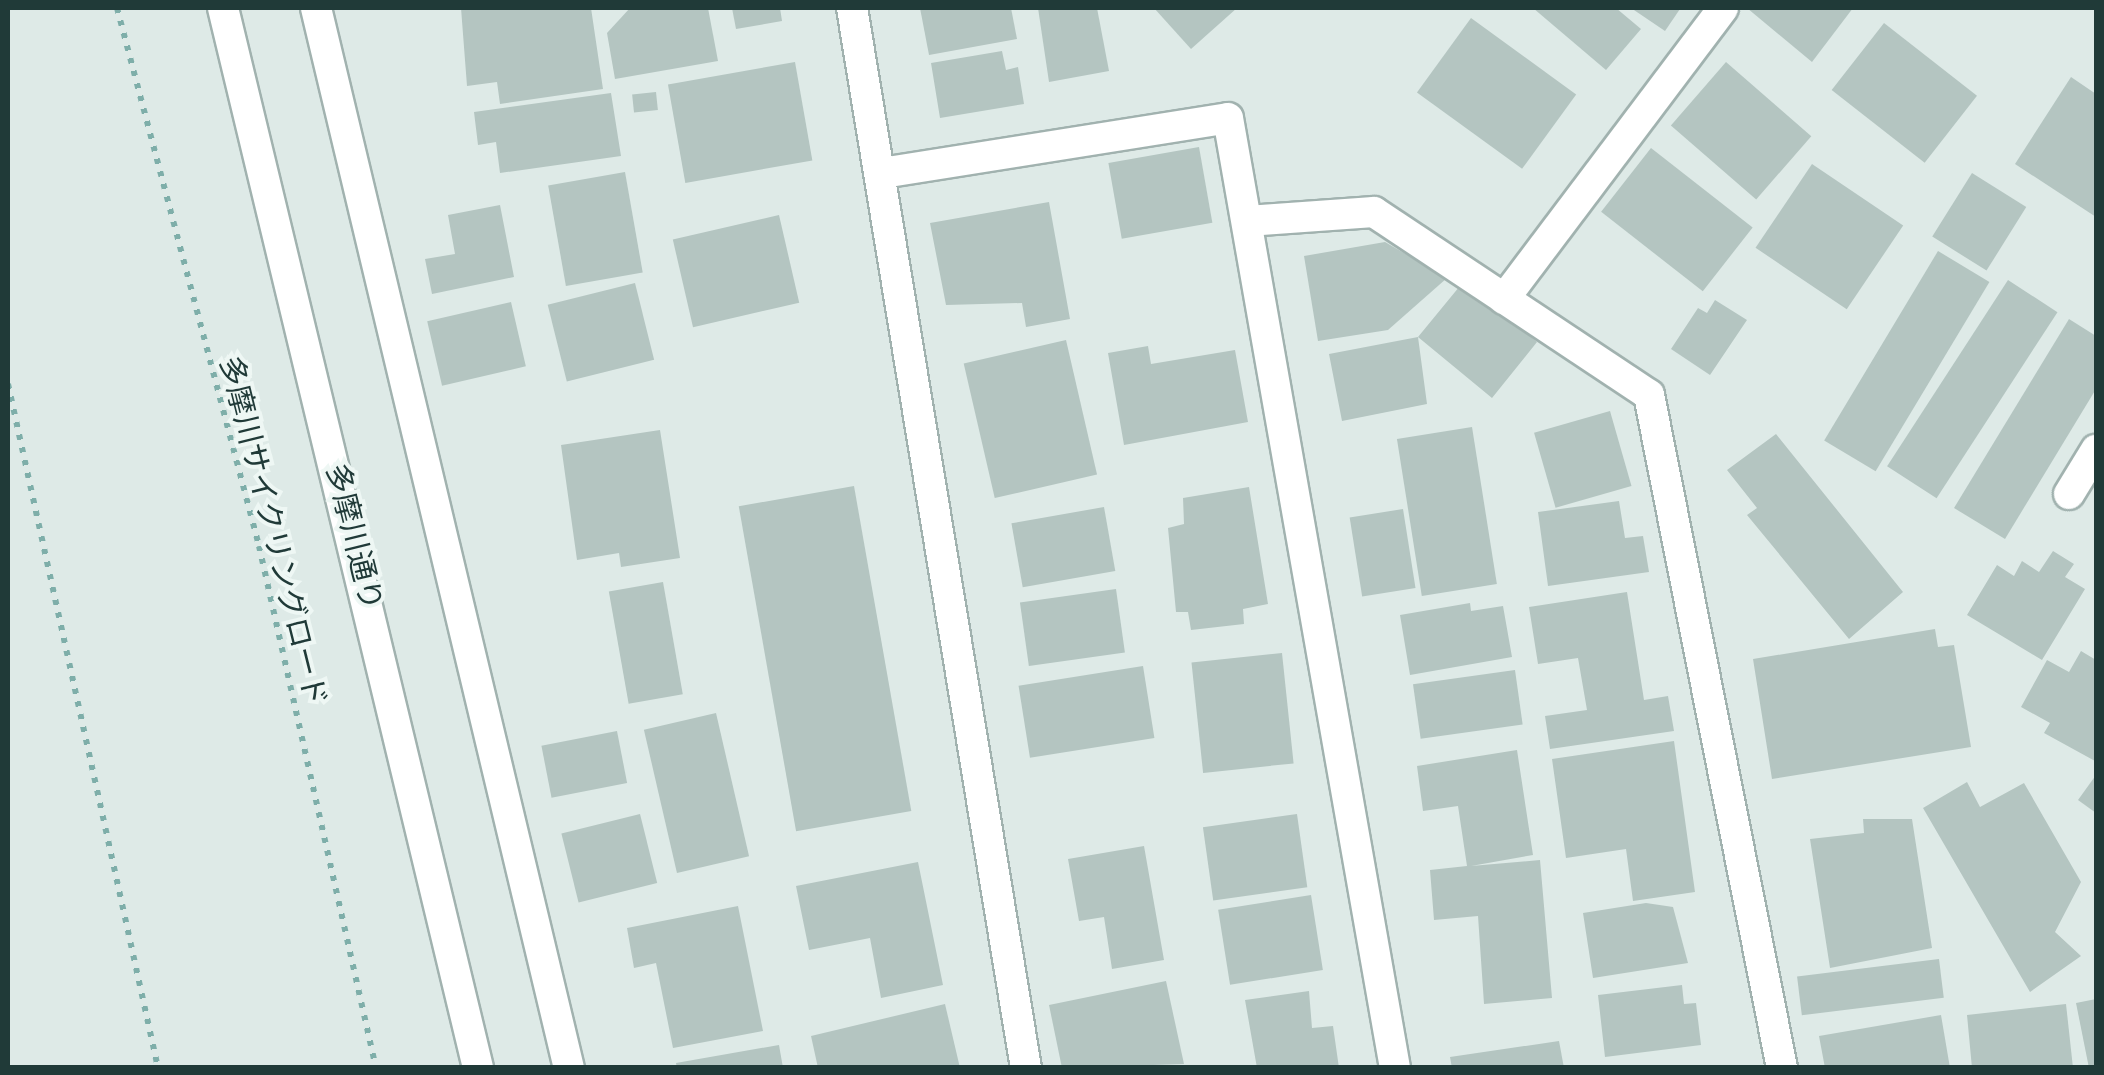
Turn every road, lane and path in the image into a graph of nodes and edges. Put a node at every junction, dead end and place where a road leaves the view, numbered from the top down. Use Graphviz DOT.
graph roads {
  1 [pos="117,8"];
  2 [pos="223,8"];
  3 [pos="316,8"];
  4 [pos="852,8"];
  5 [pos="1723,8"];
  6 [pos="882,173"];
  7 [pos="1246,221"];
  8 [pos="1504,299"];
  9 [pos="8,384"];
  10 [pos="2096,450"];
  11 [pos="2069,494"];
  12 [pos="158,1068"];
  13 [pos="376,1068"];
  14 [pos="478,1068"];
  15 [pos="569,1068"];
  16 [pos="1026,1068"];
  17 [pos="1395,1068"];
  18 [pos="1782,1068"];
  1 -- 13 [label="path, 多摩川サイクリングロード"];
  2 -- 14 [label="street, 多摩川通り"];
  3 -- 15 [label="street"];
  4 -- 6 [label="street"];
  5 -- 8 [label="street"];
  6 -- 7 [label="street"];
  6 -- 16 [label="street"];
  7 -- 8 [label="street"];
  7 -- 17 [label="street"];
  8 -- 18 [label="street"];
  9 -- 12 [label="path"];
  10 -- 11 [label="street"];
}
